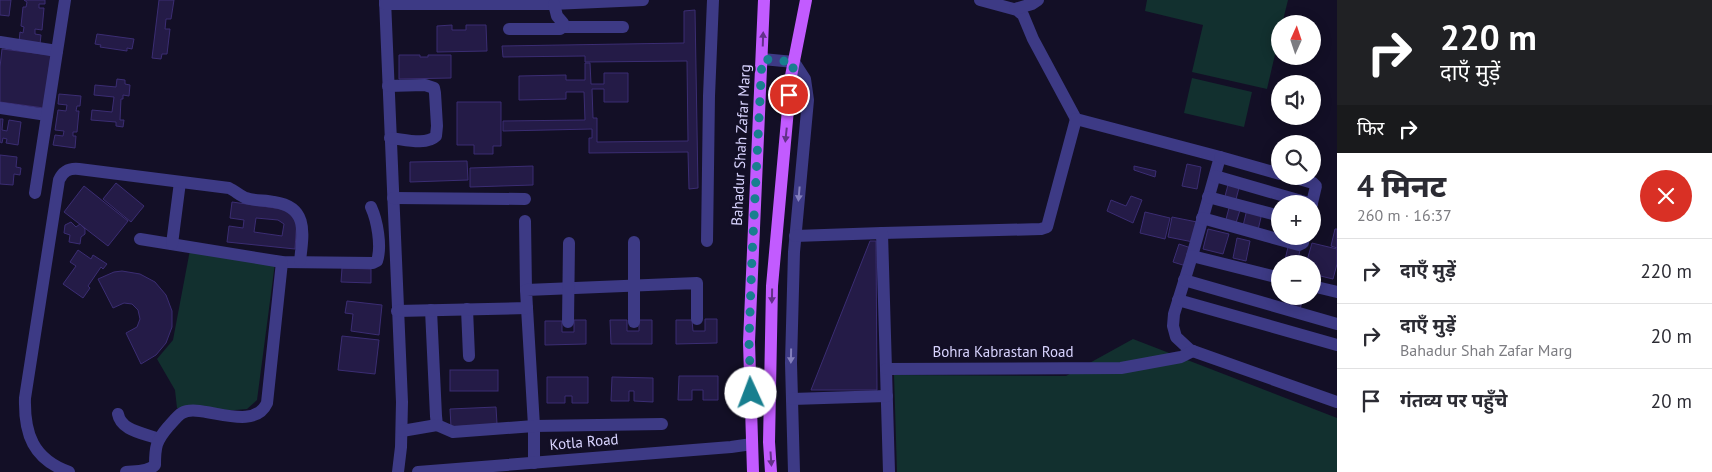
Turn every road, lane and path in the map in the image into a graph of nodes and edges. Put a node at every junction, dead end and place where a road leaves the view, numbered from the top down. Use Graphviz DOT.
graph roads {
  1 [pos="65,0"];
  2 [pos="644,0"];
  3 [pos="713,0"];
  4 [pos="764,0"];
  5 [pos="806,0"];
  6 [pos="980,0"];
  7 [pos="1038,0"];
  8 [pos="385,2"];
  9 [pos="552,3"];
  10 [pos="1015,9"];
  11 [pos="563,27"];
  12 [pos="622,27"];
  13 [pos="509,29"];
  14 [pos="0,42"];
  15 [pos="57,51"];
  16 [pos="762,59"];
  17 [pos="794,62"];
  18 [pos="388,86"];
  19 [pos="0,108"];
  20 [pos="47,115"];
  21 [pos="1076,120"];
  22 [pos="390,138"];
  23 [pos="1220,157"];
  24 [pos="1271,171"];
  25 [pos="1215,176"];
  26 [pos="180,182"];
  27 [pos="35,193"];
  28 [pos="1283,195"];
  29 [pos="1208,197"];
  30 [pos="393,198"];
  31 [pos="525,199"];
  32 [pos="371,207"];
  33 [pos="1271,214"];
  34 [pos="1202,218"];
  35 [pos="525,221"];
  36 [pos="882,233"];
  37 [pos="796,236"];
  38 [pos="1271,237"];
  39 [pos="140,239"];
  40 [pos="708,241"];
  41 [pos="634,242"];
  42 [pos="569,243"];
  43 [pos="172,244"];
  44 [pos="1192,256"];
  45 [pos="300,261"];
  46 [pos="282,262"];
  47 [pos="1271,276"];
  48 [pos="1184,280"];
  49 [pos="634,285"];
  50 [pos="568,288"];
  51 [pos="1321,288"];
  52 [pos="526,290"];
  53 [pos="1337,292"];
  54 [pos="1178,300"];
  55 [pos="527,308"];
  56 [pos="467,309"];
  57 [pos="432,310"];
  58 [pos="397,311"];
  59 [pos="697,319"];
  60 [pos="568,322"];
  61 [pos="634,322"];
  62 [pos="1337,324"];
  63 [pos="1337,345"];
  64 [pos="1193,351"];
  65 [pos="469,356"];
  66 [pos="886,369"];
  67 [pos="887,396"];
  68 [pos="792,399"];
  69 [pos="1337,402"];
  70 [pos="118,414"];
  71 [pos="662,424"];
  72 [pos="437,425"];
  73 [pos="534,426"];
  74 [pos="402,431"];
  75 [pos="158,439"];
  76 [pos="752,444"];
  77 [pos="534,463"];
  78 [pos="520,468"];
  79 [pos="148,471"];
  80 [pos="69,472"];
  81 [pos="126,472"];
  82 [pos="398,472"];
  83 [pos="418,472"];
  84 [pos="753,472"];
  85 [pos="771,472"];
  86 [pos="794,472"];
  87 [pos="889,472"];
  1 -- 15 [label="street"];
  2 -- 9 [label="street"];
  3 -- 40 [label="street"];
  16 -- 4 [label="main road, Bahadur Shah Zafar Marg, one-way"];
  5 -- 17 [label="main road"];
  6 -- 10 [label="street"];
  7 -- 10 [label="street"];
  8 -- 9 [label="street"];
  8 -- 18 [label="street"];
  9 -- 11 [label="street"];
  10 -- 21 [label="street"];
  11 -- 12 [label="street"];
  11 -- 13 [label="street"];
  14 -- 15 [label="street"];
  15 -- 20 [label="street"];
  16 -- 17 [label="street"];
  16 -- 76 [label="main road, Bahadur Shah Zafar Marg"];
  17 -- 37 [label="street, one-way"];
  17 -- 85 [label="main road, one-way"];
  18 -- 22 [label="street"];
  18 -- 22 [label="street"];
  19 -- 20 [label="street"];
  20 -- 27 [label="street"];
  21 -- 23 [label="street"];
  21 -- 36 [label="street"];
  22 -- 30 [label="street"];
  23 -- 24 [label="street"];
  23 -- 25 [label="street"];
  25 -- 28 [label="street"];
  25 -- 29 [label="street"];
  26 -- 43 [label="street"];
  26 -- 45 [label="street"];
  26 -- 80 [label="street"];
  29 -- 33 [label="street"];
  29 -- 34 [label="street"];
  30 -- 31 [label="street"];
  30 -- 58 [label="street"];
  32 -- 45 [label="street"];
  34 -- 38 [label="street"];
  34 -- 44 [label="street"];
  35 -- 52 [label="street"];
  36 -- 37 [label="street"];
  36 -- 66 [label="street"];
  37 -- 68 [label="street, one-way"];
  39 -- 43 [label="street"];
  41 -- 49 [label="street"];
  42 -- 50 [label="street"];
  43 -- 46 [label="street"];
  44 -- 47 [label="street"];
  44 -- 48 [label="street"];
  45 -- 46 [label="street"];
  46 -- 75 [label="street"];
  48 -- 54 [label="street"];
  48 -- 62 [label="street"];
  49 -- 50 [label="street"];
  49 -- 59 [label="street"];
  49 -- 61 [label="street"];
  50 -- 52 [label="street"];
  50 -- 60 [label="street"];
  51 -- 53 [label="street"];
  52 -- 55 [label="street"];
  54 -- 63 [label="street"];
  54 -- 64 [label="street"];
  55 -- 56 [label="street"];
  55 -- 73 [label="street"];
  56 -- 57 [label="street"];
  56 -- 65 [label="street"];
  57 -- 58 [label="street"];
  57 -- 72 [label="street"];
  58 -- 74 [label="street"];
  64 -- 66 [label="street, Bohra Kabrastan Road"];
  64 -- 69 [label="street"];
  66 -- 67 [label="street"];
  67 -- 68 [label="street"];
  67 -- 87 [label="street"];
  68 -- 86 [label="street"];
  70 -- 75 [label="street"];
  71 -- 73 [label="street"];
  72 -- 73 [label="street"];
  72 -- 74 [label="street"];
  73 -- 77 [label="street"];
  74 -- 82 [label="street"];
  75 -- 79 [label="street"];
  76 -- 77 [label="street, Kotla Road"];
  76 -- 84 [label="main road, Bahadur Shah Zafar Marg"];
  77 -- 78 [label="street, Kotla Road"];
  78 -- 83 [label="street, Kotla Road"];
  79 -- 81 [label="street"];
}
